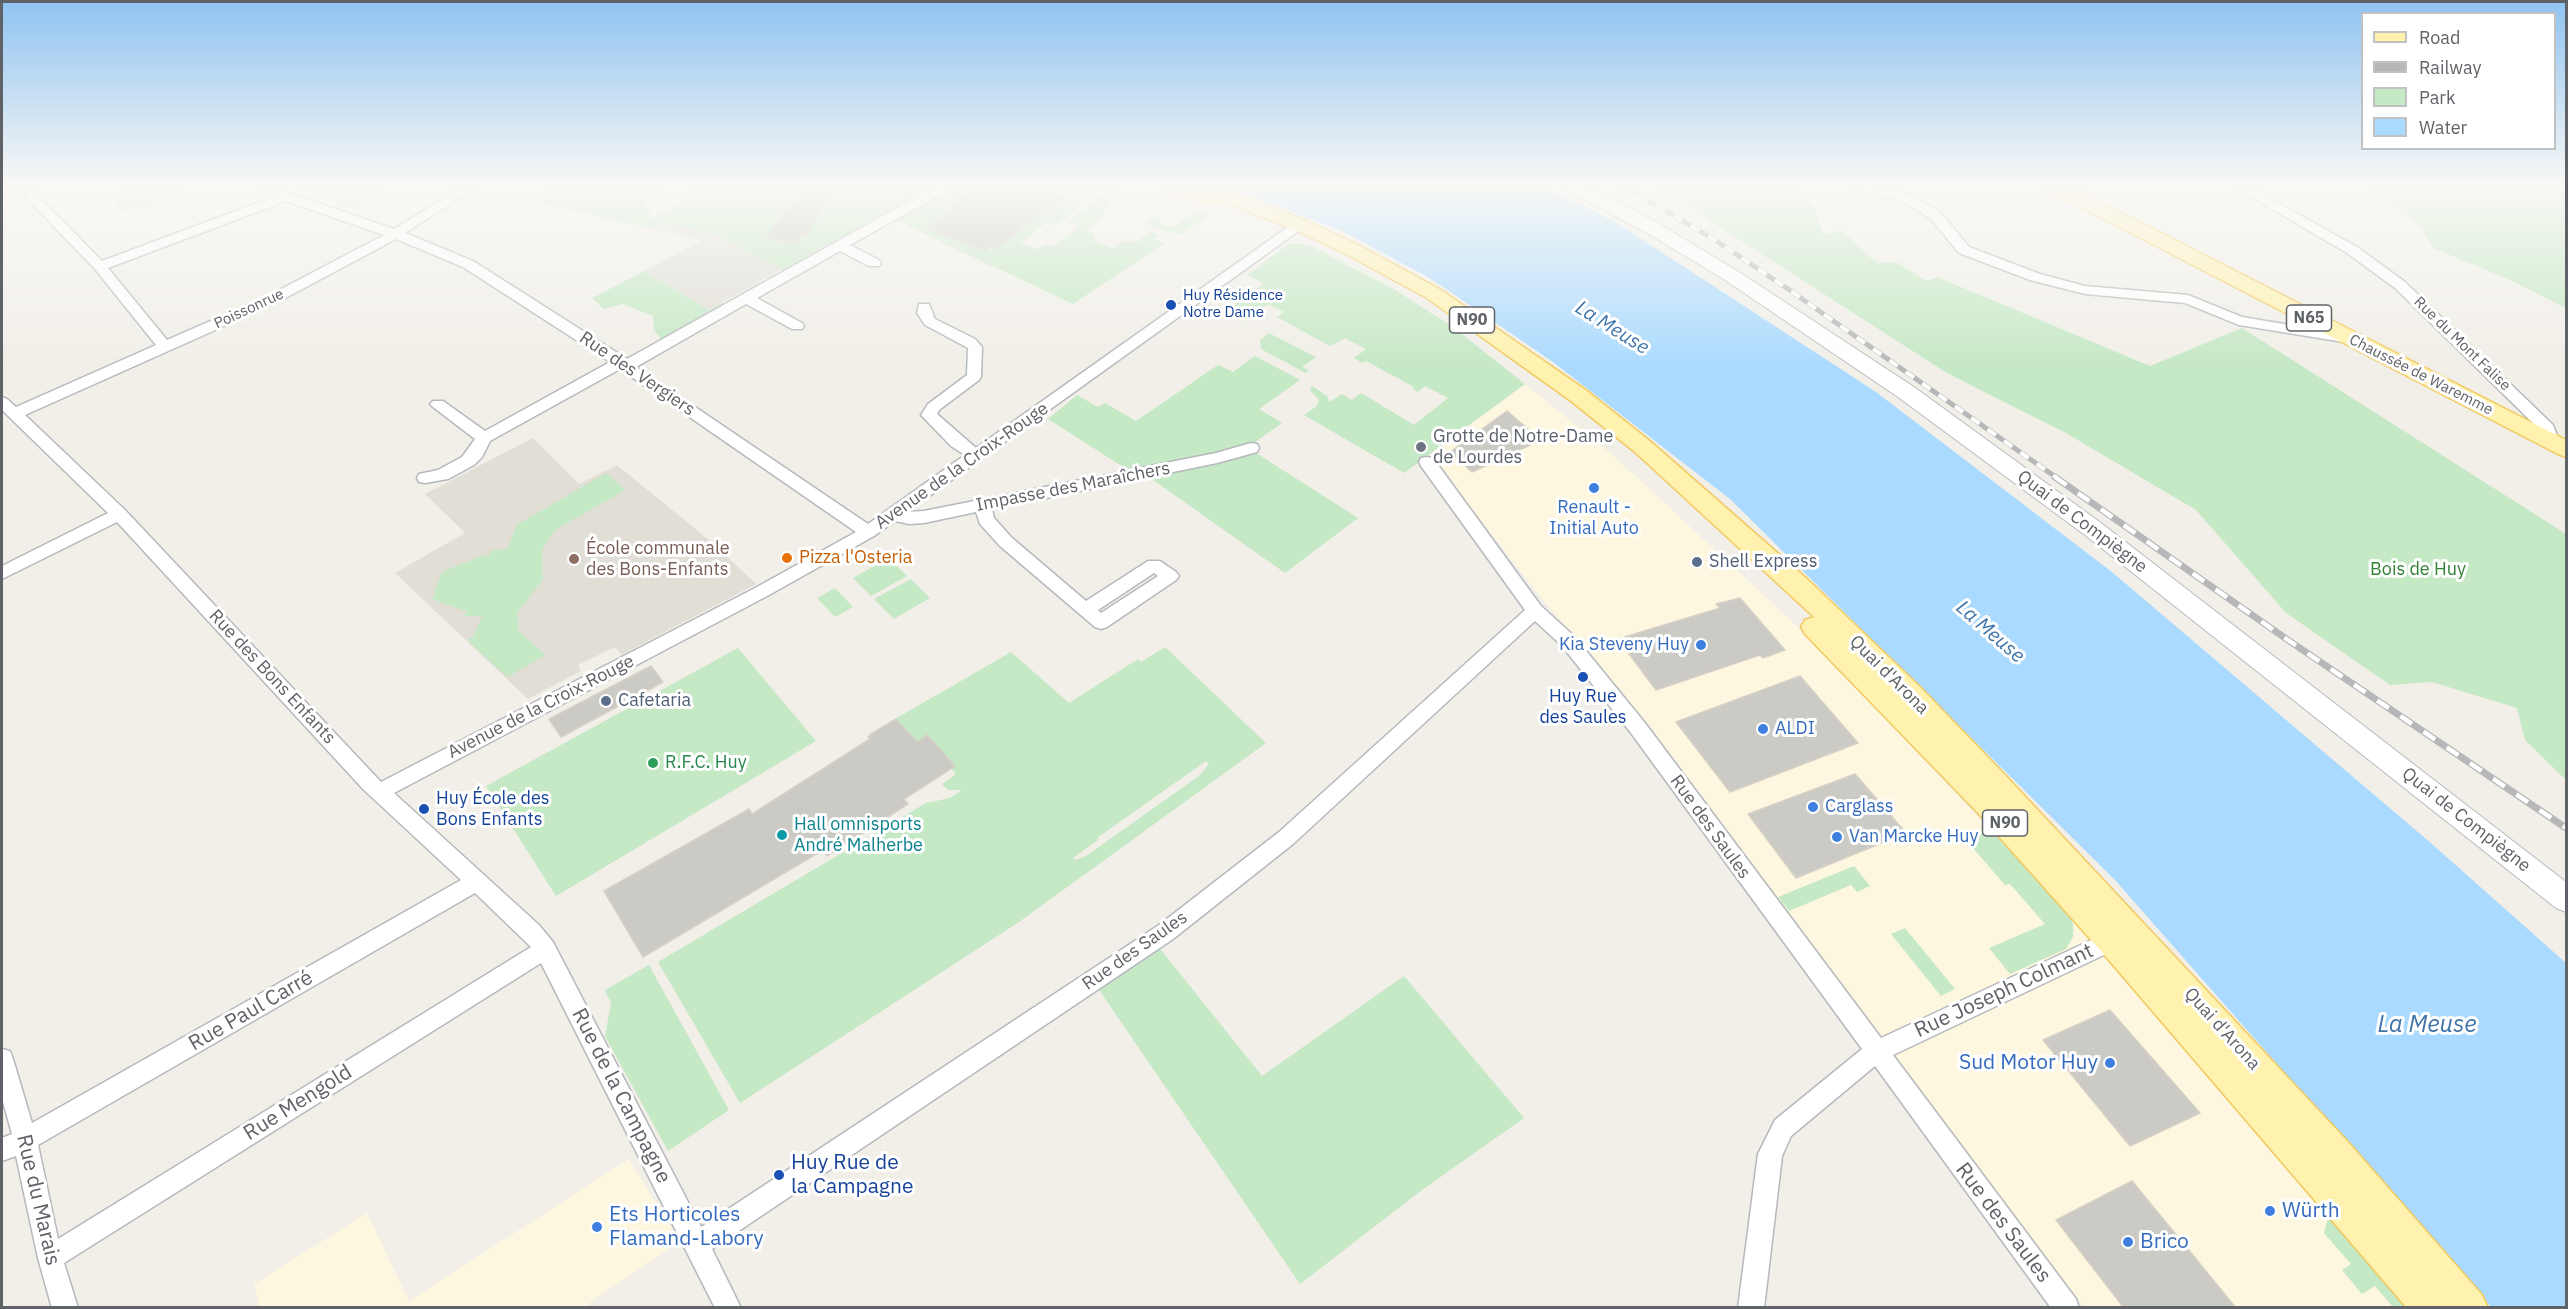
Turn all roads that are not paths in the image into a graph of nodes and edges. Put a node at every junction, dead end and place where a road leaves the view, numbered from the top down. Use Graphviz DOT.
graph roads {
  1 [pos="81,246"];
  2 [pos="154,246"];
  3 [pos="372,246"];
  4 [pos="424,246"];
  5 [pos="837,246"];
  6 [pos="841,246"];
  7 [pos="1271,246"];
  8 [pos="1329,246"];
  9 [pos="1682,246"];
  10 [pos="1961,246"];
  11 [pos="2172,246"];
  12 [pos="2347,246"];
  13 [pos="874,263"];
  14 [pos="100,266"];
  15 [pos="746,297"];
  16 [pos="924,307"];
  17 [pos="797,326"];
  18 [pos="2350,339"];
  19 [pos="165,347"];
  20 [pos="623,364"];
  21 [pos="438,404"];
  22 [pos="8,408"];
  23 [pos="484,438"];
  24 [pos="2559,445"];
  25 [pos="1251,448"];
  26 [pos="975,455"];
  27 [pos="1427,462"];
  28 [pos="425,478"];
  29 [pos="983,506"];
  30 [pos="119,514"];
  31 [pos="893,515"];
  32 [pos="868,532"];
  33 [pos="2,573"];
  34 [pos="1086,610"];
  35 [pos="1535,611"];
  36 [pos="381,792"];
  37 [pos="477,881"];
  38 [pos="2566,898"];
  39 [pos="2122,936"];
  40 [pos="545,949"];
  41 [pos="1875,1052"];
  42 [pos="2,1059"];
  43 [pos="25,1140"];
  44 [pos="2,1150"];
  45 [pos="697,1244"];
  46 [pos="51,1258"];
  47 [pos="65,1308"];
  48 [pos="729,1308"];
  49 [pos="1751,1308"];
  50 [pos="2067,1308"];
  51 [pos="2432,1308"];
  52 [pos="2469,1308"];
  1 -- 14 [label="street"];
  2 -- 14 [label="street"];
  3 -- 19 [label="street, Poissonrue"];
  4 -- 20 [label="street, Rue des Vergiers"];
  5 -- 15 [label="street"];
  6 -- 13 [label="street"];
  7 -- 26 [label="street, Avenue de la Croix-Rouge"];
  8 -- 39 [label="main road, Quai d'Arona / N90"];
  9 -- 38 [label="main road, Quai de Compiègne"];
  10 -- 18 [label="street"];
  11 -- 18 [label="main road, Chaussée de Waremme / N65"];
  12 -- 24 [label="street, Rue du Mont Falise"];
  14 -- 19 [label="street"];
  15 -- 17 [label="street"];
  15 -- 20 [label="street"];
  16 -- 26 [label="street"];
  18 -- 24 [label="main road, Chaussée de Waremme / N65"];
  19 -- 22 [label="street, Poissonrue"];
  20 -- 23 [label="street"];
  20 -- 32 [label="street, Rue des Vergiers"];
  21 -- 23 [label="street"];
  22 -- 30 [label="street, Rue des Bons Enfants"];
  23 -- 28 [label="street"];
  25 -- 29 [label="street, Impasse des Maraîchers"];
  26 -- 31 [label="street, Avenue de la Croix-Rouge"];
  27 -- 35 [label="street, Rue des Saules"];
  29 -- 31 [label="street, Impasse des Maraîchers"];
  29 -- 34 [label="street"];
  30 -- 33 [label="street"];
  30 -- 36 [label="street, Rue des Bons Enfants"];
  31 -- 32 [label="street, Avenue de la Croix-Rouge"];
  32 -- 36 [label="street, Avenue de la Croix-Rouge"];
  35 -- 41 [label="street, Rue des Saules"];
  35 -- 45 [label="street, Rue des Saules"];
  36 -- 37 [label="street, Rue des Bons Enfants"];
  37 -- 40 [label="street, Rue des Bons Enfants"];
  37 -- 43 [label="street, Rue Paul Carré"];
  39 -- 41 [label="street, Rue Joseph Colmant"];
  39 -- 51 [label="main road, Quai d'Arona / N90"];
  39 -- 52 [label="main road, Quai d'Arona / N90"];
  40 -- 45 [label="street, Rue de la Campagne"];
  40 -- 46 [label="street, Rue Mengold"];
  41 -- 49 [label="street"];
  41 -- 50 [label="street, Rue des Saules"];
  42 -- 43 [label="street, Rue du Marais"];
  43 -- 44 [label="street, Rue Paul Carré"];
  43 -- 46 [label="street, Rue du Marais"];
  45 -- 48 [label="street, Rue de la Campagne"];
  46 -- 47 [label="street, Rue du Marais"];
}
